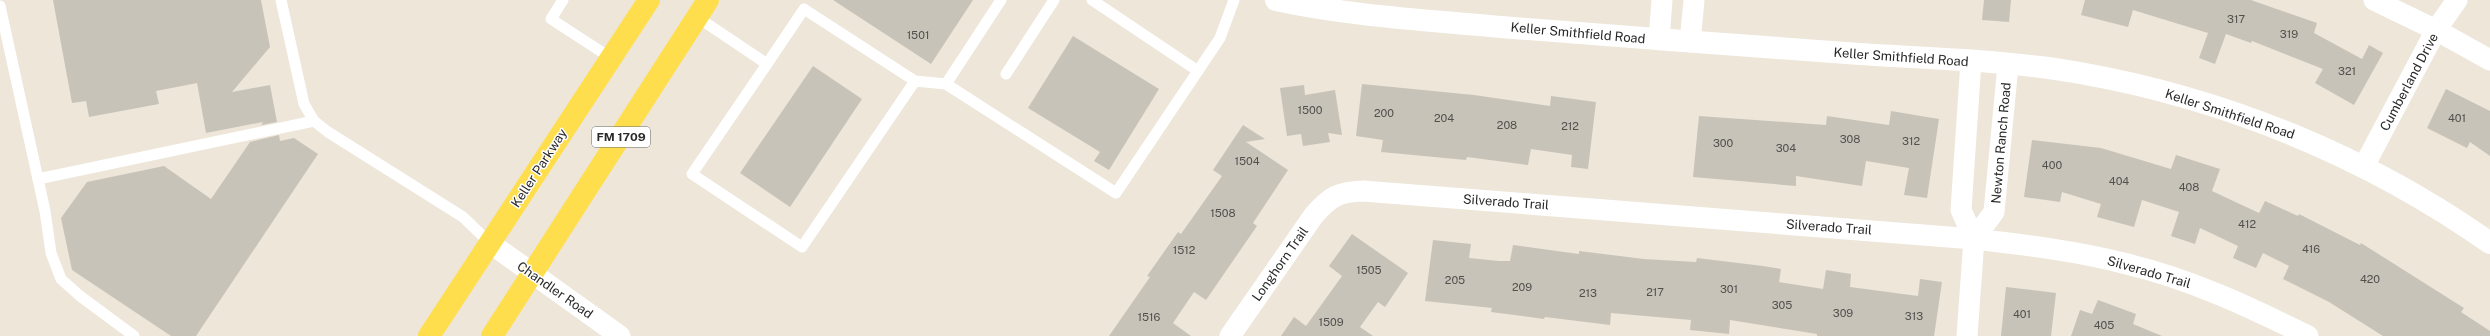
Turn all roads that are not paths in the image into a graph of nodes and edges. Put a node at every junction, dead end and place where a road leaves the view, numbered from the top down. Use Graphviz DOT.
graph roads {
  1 [pos="281,0"];
  2 [pos="563,0"];
  3 [pos="649,0"];
  4 [pos="1001,0"];
  5 [pos="1054,0"];
  6 [pos="1092,0"];
  7 [pos="1234,0"];
  8 [pos="1276,0"];
  9 [pos="1662,0"];
  10 [pos="1694,0"];
  11 [pos="2374,0"];
  12 [pos="2457,0"];
  13 [pos="0,6"];
  14 [pos="702,9"];
  15 [pos="2436,30"];
  16 [pos="1659,40"];
  17 [pos="1690,42"];
  18 [pos="611,58"];
  19 [pos="2490,60"];
  20 [pos="1971,61"];
  21 [pos="767,64"];
  22 [pos="2008,65"];
  23 [pos="1198,70"];
  24 [pos="1006,74"];
  25 [pos="915,81"];
  26 [pos="946,84"];
  27 [pos="314,121"];
  28 [pos="2364,166"];
  29 [pos="38,179"];
  30 [pos="1334,195"];
  31 [pos="1974,239"];
  32 [pos="490,243"];
  33 [pos="2490,243"];
  34 [pos="533,274"];
  35 [pos="134,336"];
  36 [pos="429,336"];
  37 [pos="492,336"];
  38 [pos="620,336"];
  39 [pos="1230,336"];
  40 [pos="1967,336"];
  41 [pos="2308,336"];
  1 -- 27 [label="lane"];
  2 -- 18 [label="lane"];
  3 -- 18 [label="main road, Keller Parkway"];
  4 -- 26 [label="lane"];
  5 -- 24 [label="lane"];
  6 -- 23 [label="lane"];
  7 -- 23 [label="lane"];
  8 -- 16 [label="main road, Keller Smithfield Road"];
  9 -- 16 [label="street"];
  10 -- 17 [label="street"];
  11 -- 15 [label="street"];
  12 -- 15 [label="street, Cumberland Drive"];
  13 -- 29 [label="lane"];
  14 -- 21 [label="lane"];
  14 -- 34 [label="main road, FM 1709"];
  15 -- 19 [label="street"];
  15 -- 28 [label="street, Cumberland Drive"];
  16 -- 17 [label="main road, Keller Smithfield Road"];
  17 -- 20 [label="main road, Keller Smithfield Road"];
  18 -- 32 [label="main road, Keller Parkway"];
  20 -- 22 [label="main road, Keller Smithfield Road"];
  20 -- 31 [label="street"];
  21 -- 25 [label="lane"];
  21 -- 25 [label="lane"];
  22 -- 28 [label="main road, Keller Smithfield Road"];
  22 -- 31 [label="street, Newton Ranch Road"];
  23 -- 26 [label="lane"];
  25 -- 26 [label="lane"];
  27 -- 29 [label="lane"];
  27 -- 32 [label="lane"];
  28 -- 33 [label="main road, Keller Smithfield Road"];
  29 -- 35 [label="lane"];
  30 -- 31 [label="street, Silverado Trail"];
  30 -- 39 [label="street, Longhorn Trail"];
  31 -- 40 [label="street"];
  31 -- 41 [label="street, Silverado Trail"];
  32 -- 34 [label="street, Chandler Road"];
  32 -- 36 [label="main road, Keller Parkway"];
  34 -- 37 [label="main road, FM 1709"];
  34 -- 38 [label="street, Chandler Road"];
}
